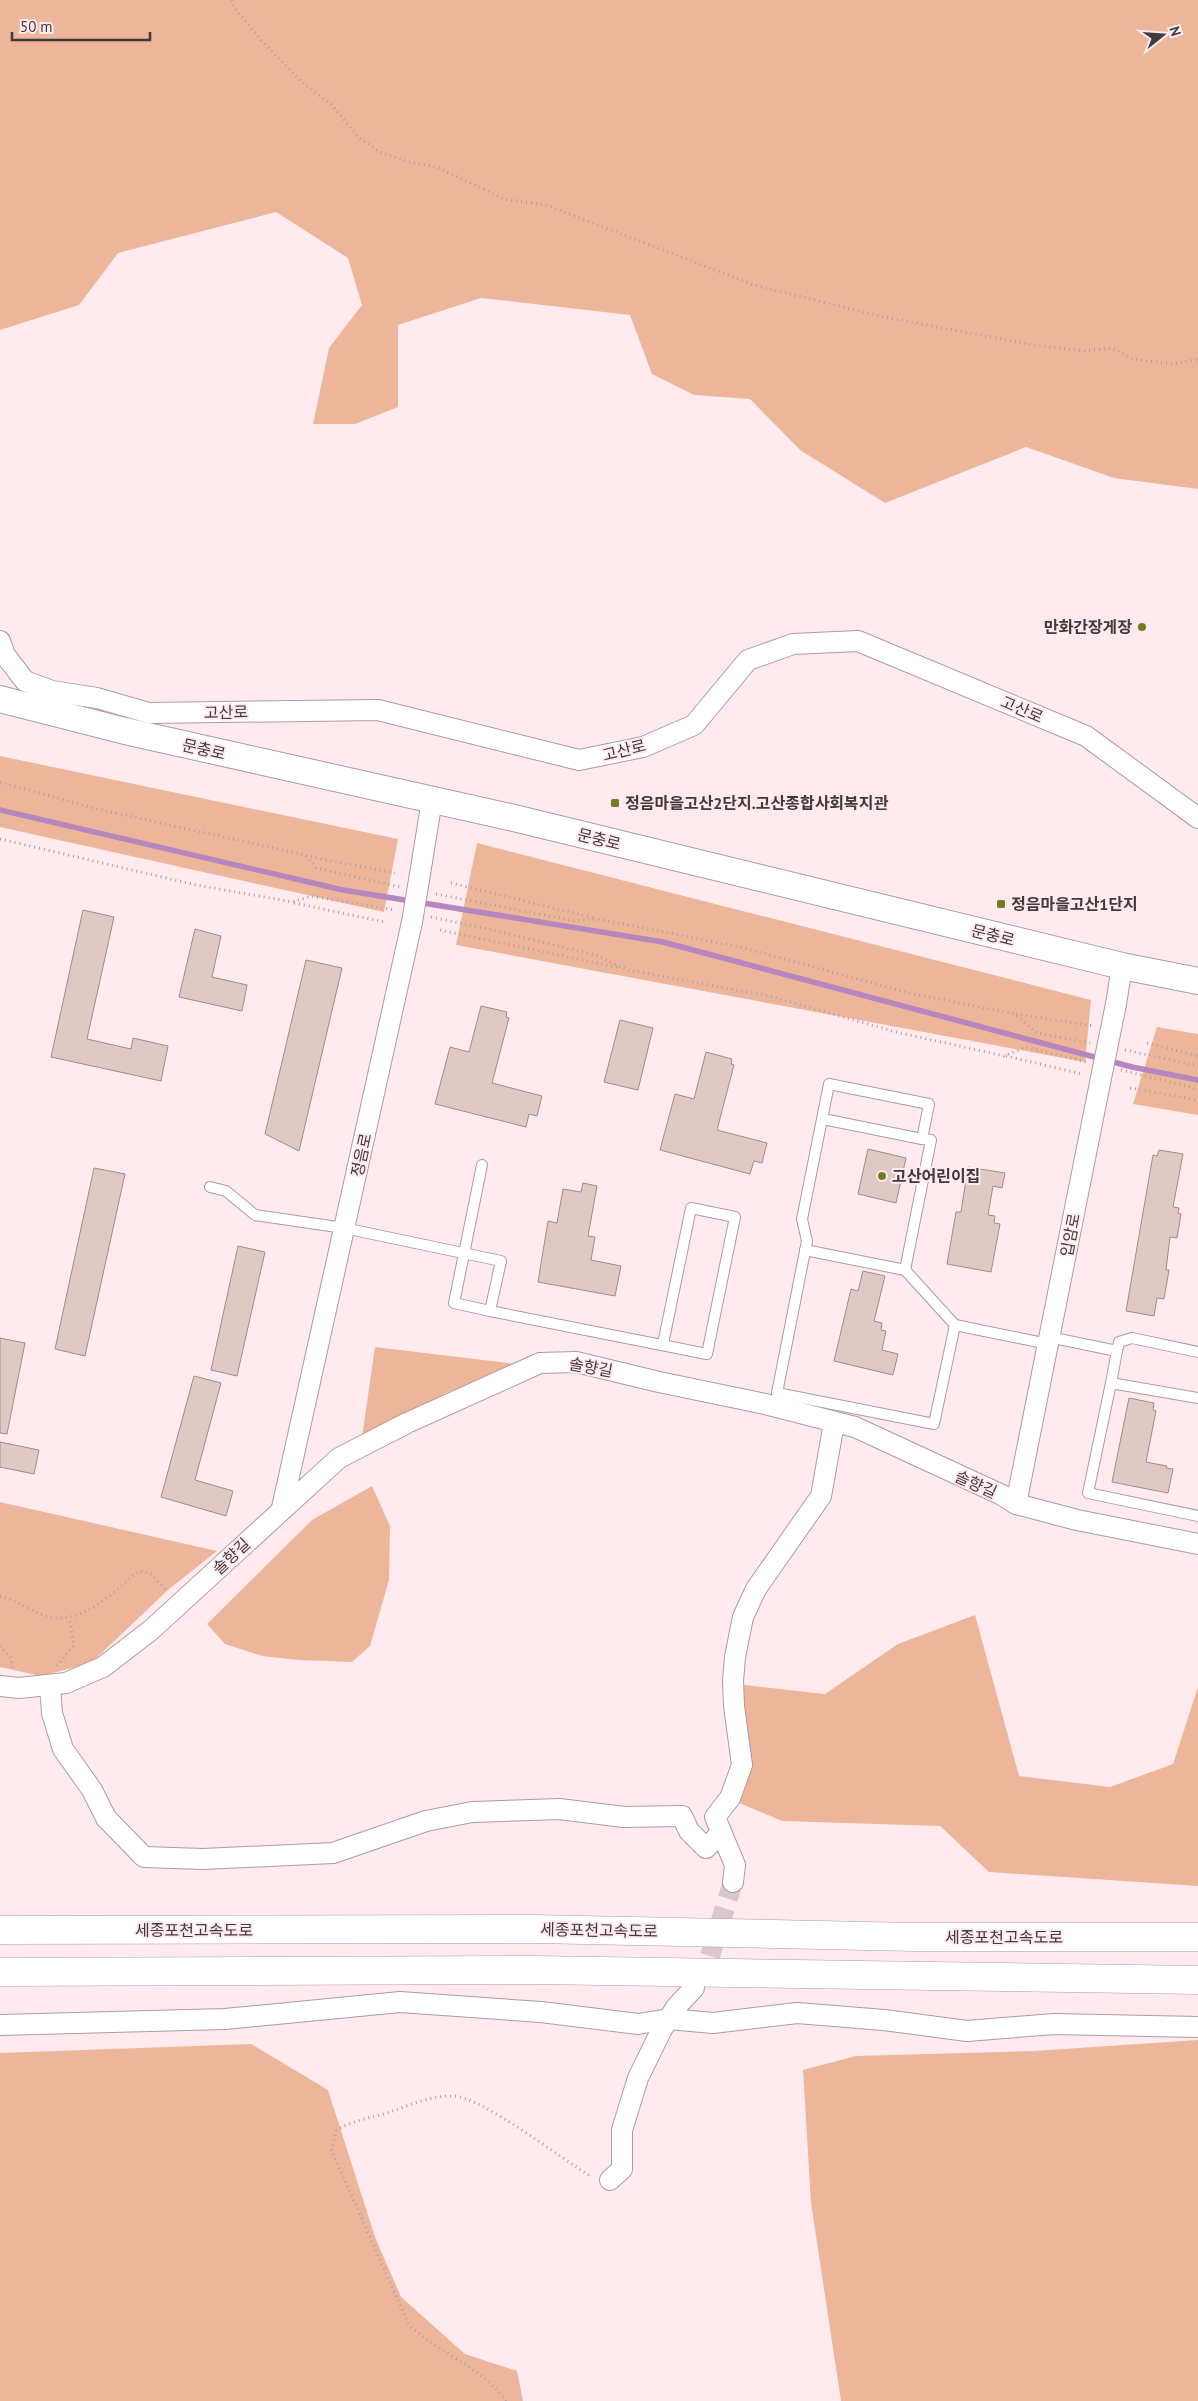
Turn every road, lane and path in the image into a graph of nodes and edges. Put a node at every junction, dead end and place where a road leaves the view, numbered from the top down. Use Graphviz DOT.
graph roads {
  1 [pos="232,0"];
  2 [pos="1198,359"];
  3 [pos="0,641"];
  4 [pos="0,699"];
  5 [pos="0,782"];
  6 [pos="432,800"];
  7 [pos="1198,818"];
  8 [pos="0,839"];
  9 [pos="305,856"];
  10 [pos="395,873"];
  11 [pos="413,884"];
  12 [pos="451,884"];
  13 [pos="435,894"];
  14 [pos="293,902"];
  15 [pos="413,916"];
  16 [pos="598,919"];
  17 [pos="385,922"];
  18 [pos="440,930"];
  19 [pos="1122,966"];
  20 [pos="628,970"];
  21 [pos="1198,981"];
  22 [pos="1015,1014"];
  23 [pos="1094,1026"];
  24 [pos="1147,1042"];
  25 [pos="1096,1045"];
  26 [pos="1116,1049"];
  27 [pos="1004,1056"];
  28 [pos="1198,1056"];
  29 [pos="1198,1066"];
  30 [pos="1098,1069"];
  31 [pos="1130,1088"];
  32 [pos="1198,1089"];
  33 [pos="1198,1100"];
  34 [pos="823,1118"];
  35 [pos="922,1138"];
  36 [pos="482,1165"];
  37 [pos="210,1187"];
  38 [pos="344,1228"];
  39 [pos="805,1250"];
  40 [pos="464,1253"];
  41 [pos="905,1270"];
  42 [pos="490,1311"];
  43 [pos="955,1325"];
  44 [pos="1049,1341"];
  45 [pos="663,1344"];
  46 [pos="1117,1351"];
  47 [pos="1198,1352"];
  48 [pos="1111,1383"];
  49 [pos="1198,1398"];
  50 [pos="834,1422"];
  51 [pos="1016,1504"];
  52 [pos="282,1508"];
  53 [pos="1198,1516"];
  54 [pos="1198,1544"];
  55 [pos="0,1596"];
  56 [pos="179,1604"];
  57 [pos="69,1618"];
  58 [pos="0,1646"];
  59 [pos="7,1682"];
  60 [pos="50,1685"];
  61 [pos="721,1833"];
  62 [pos="733,1882"];
  63 [pos="0,1930"];
  64 [pos="1198,1937"];
  65 [pos="0,1972"];
  66 [pos="1198,1980"];
  67 [pos="694,1988"];
  68 [pos="669,2019"];
  69 [pos="0,2025"];
  70 [pos="1198,2027"];
  71 [pos="610,2180"];
  72 [pos="506,2401"];
  1 -- 2 [label="path"];
  3 -- 7 [label="street, 고산로"];
  4 -- 6 [label="street, 문충로"];
  5 -- 9 [label="path"];
  6 -- 11 [label="street, 정음로"];
  6 -- 19 [label="street, 문충로"];
  8 -- 14 [label="path"];
  9 -- 10 [label="path"];
  9 -- 11 [label="path"];
  11 -- 15 [label="street, 정음로, bridge"];
  12 -- 16 [label="path"];
  13 -- 16 [label="path"];
  14 -- 15 [label="path"];
  14 -- 17 [label="path"];
  15 -- 20 [label="path"];
  15 -- 38 [label="street, 정음로"];
  16 -- 22 [label="path"];
  18 -- 20 [label="path"];
  19 -- 21 [label="street, 문충로"];
  19 -- 30 [label="street, 입암로, bridge"];
  20 -- 27 [label="path"];
  22 -- 23 [label="path"];
  22 -- 25 [label="path"];
  24 -- 28 [label="path"];
  26 -- 29 [label="path"];
  27 -- 30 [label="path"];
  27 -- 30 [label="path"];
  30 -- 32 [label="path"];
  30 -- 44 [label="street, 입암로"];
  31 -- 33 [label="path"];
  34 -- 35 [label="lane"];
  34 -- 35 [label="lane"];
  34 -- 39 [label="lane"];
  35 -- 41 [label="lane"];
  36 -- 40 [label="lane"];
  37 -- 38 [label="lane"];
  38 -- 40 [label="lane"];
  38 -- 52 [label="street, 정음로"];
  39 -- 41 [label="lane"];
  39 -- 43 [label="lane"];
  40 -- 42 [label="lane"];
  40 -- 42 [label="lane"];
  41 -- 43 [label="lane"];
  42 -- 45 [label="lane"];
  43 -- 44 [label="lane"];
  44 -- 46 [label="lane"];
  44 -- 51 [label="street, 입암로"];
  45 -- 45 [label="lane"];
  46 -- 47 [label="lane"];
  46 -- 48 [label="lane"];
  48 -- 49 [label="lane"];
  48 -- 53 [label="lane"];
  50 -- 51 [label="street, 솔향길"];
  50 -- 52 [label="street, 솔향길"];
  50 -- 61 [label="street"];
  51 -- 54 [label="street, 솔향길"];
  52 -- 56 [label="street, 솔향길"];
  55 -- 57 [label="path"];
  56 -- 57 [label="path"];
  56 -- 60 [label="street, 솔향길"];
  57 -- 60 [label="path"];
  58 -- 59 [label="path"];
  59 -- 60 [label="street, 솔향길"];
  60 -- 61 [label="street"];
  61 -- 62 [label="street"];
  63 -- 64 [label="highway, 세종포천고속도로"];
  65 -- 66 [label="highway"];
  67 -- 68 [label="street"];
  68 -- 69 [label="street"];
  68 -- 70 [label="street"];
  68 -- 71 [label="street"];
  71 -- 72 [label="path"];
}
